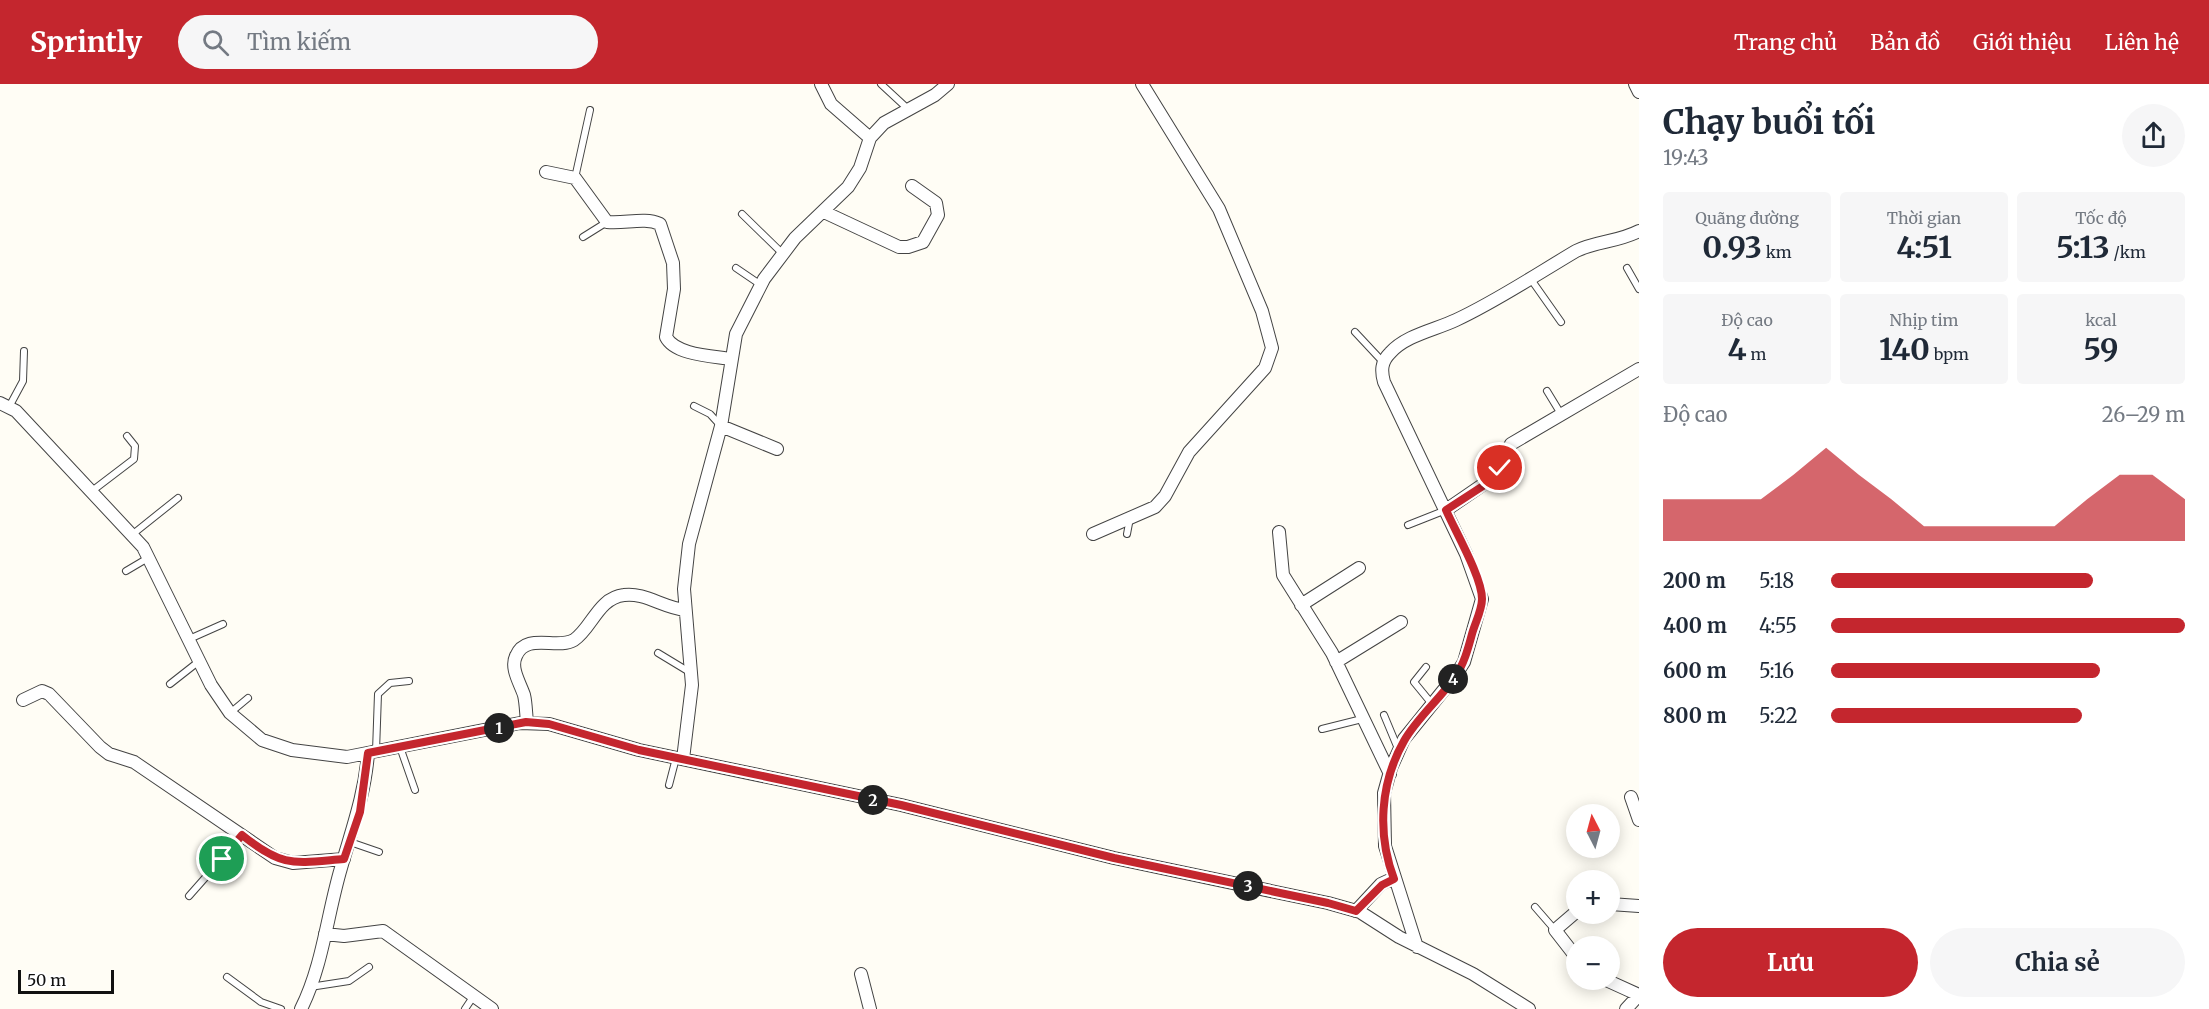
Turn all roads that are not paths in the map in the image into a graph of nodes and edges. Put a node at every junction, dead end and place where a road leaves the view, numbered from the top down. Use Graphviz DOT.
graph roads {
  1 [pos="821,84"];
  2 [pos="881,84"];
  3 [pos="948,84"];
  4 [pos="1142,84"];
  5 [pos="1635,84"];
  6 [pos="1639,92"];
  7 [pos="590,110"];
  8 [pos="909,110"];
  9 [pos="870,138"];
  10 [pos="546,172"];
  11 [pos="575,178"];
  12 [pos="912,186"];
  13 [pos="824,212"];
  14 [pos="742,214"];
  15 [pos="607,222"];
  16 [pos="1639,231"];
  17 [pos="583,237"];
  18 [pos="783,254"];
  19 [pos="736,268"];
  20 [pos="1627,268"];
  21 [pos="1530,278"];
  22 [pos="761,285"];
  23 [pos="1639,289"];
  24 [pos="1561,322"];
  25 [pos="1355,332"];
  26 [pos="24,351"];
  27 [pos="731,359"];
  28 [pos="1383,362"];
  29 [pos="1639,369"];
  30 [pos="1547,391"];
  31 [pos="4,405"];
  32 [pos="694,406"];
  33 [pos="1561,414"];
  34 [pos="720,426"];
  35 [pos="127,436"];
  36 [pos="777,449"];
  37 [pos="92,491"];
  38 [pos="178,498"];
  39 [pos="1446,510"];
  40 [pos="1131,518"];
  41 [pos="1408,525"];
  42 [pos="1279,532"];
  43 [pos="133,534"];
  44 [pos="1094,534"];
  45 [pos="1127,534"];
  46 [pos="148,558"];
  47 [pos="1359,568"];
  48 [pos="126,571"];
  49 [pos="1301,605"];
  50 [pos="685,610"];
  51 [pos="1401,622"];
  52 [pos="223,624"];
  53 [pos="187,640"];
  54 [pos="658,653"];
  55 [pos="198,662"];
  56 [pos="1336,662"];
  57 [pos="1426,667"];
  58 [pos="691,674"];
  59 [pos="408,681"];
  60 [pos="170,684"];
  61 [pos="248,698"];
  62 [pos="23,700"];
  63 [pos="1433,705"];
  64 [pos="230,713"];
  65 [pos="1384,715"];
  66 [pos="1362,719"];
  67 [pos="523,723"];
  68 [pos="1322,729"];
  69 [pos="399,746"];
  70 [pos="1399,751"];
  71 [pos="372,752"];
  72 [pos="679,758"];
  73 [pos="1390,774"];
  74 [pos="669,785"];
  75 [pos="415,790"];
  76 [pos="1631,797"];
  77 [pos="1639,820"];
  78 [pos="242,835"];
  79 [pos="350,842"];
  80 [pos="379,852"];
  81 [pos="344,859"];
  82 [pos="1394,879"];
  83 [pos="189,896"];
  84 [pos="1620,904"];
  85 [pos="1639,906"];
  86 [pos="1535,907"];
  87 [pos="1356,911"];
  88 [pos="1566,921"];
  89 [pos="1555,930"];
  90 [pos="326,934"];
  91 [pos="1566,944"];
  92 [pos="1417,947"];
  93 [pos="369,967"];
  94 [pos="861,974"];
  95 [pos="227,977"];
  96 [pos="1620,986"];
  97 [pos="309,987"];
  98 [pos="473,998"];
  99 [pos="281,1009"];
  100 [pos="301,1009"];
  101 [pos="465,1009"];
  102 [pos="492,1009"];
  103 [pos="870,1009"];
  104 [pos="1529,1009"];
  105 [pos="1626,1009"];
  1 -- 9 [label="street"];
  2 -- 8 [label="lane"];
  3 -- 8 [label="street"];
  4 -- 40 [label="street"];
  5 -- 6 [label="street"];
  7 -- 11 [label="lane"];
  8 -- 9 [label="street"];
  9 -- 13 [label="street"];
  10 -- 11 [label="street"];
  11 -- 15 [label="street"];
  12 -- 13 [label="street"];
  13 -- 18 [label="street"];
  14 -- 18 [label="lane"];
  15 -- 17 [label="lane"];
  15 -- 27 [label="street"];
  16 -- 21 [label="street"];
  18 -- 22 [label="street"];
  19 -- 22 [label="lane"];
  20 -- 23 [label="lane"];
  21 -- 24 [label="lane"];
  21 -- 28 [label="street"];
  22 -- 27 [label="street"];
  25 -- 28 [label="lane"];
  26 -- 31 [label="lane"];
  27 -- 34 [label="street"];
  28 -- 39 [label="street"];
  29 -- 33 [label="street"];
  30 -- 33 [label="lane"];
  31 -- 37 [label="street"];
  32 -- 34 [label="lane"];
  33 -- 39 [label="street"];
  34 -- 36 [label="street"];
  34 -- 50 [label="street"];
  35 -- 37 [label="lane"];
  37 -- 43 [label="street"];
  38 -- 43 [label="lane"];
  39 -- 41 [label="lane"];
  39 -- 63 [label="street"];
  40 -- 44 [label="street"];
  40 -- 45 [label="lane"];
  42 -- 49 [label="street"];
  43 -- 46 [label="street"];
  46 -- 48 [label="lane"];
  46 -- 53 [label="street"];
  47 -- 49 [label="street"];
  49 -- 56 [label="street"];
  50 -- 58 [label="street"];
  50 -- 67 [label="street"];
  51 -- 56 [label="street"];
  52 -- 53 [label="lane"];
  53 -- 55 [label="street"];
  54 -- 58 [label="lane"];
  55 -- 60 [label="lane"];
  55 -- 64 [label="street"];
  56 -- 66 [label="street"];
  57 -- 63 [label="lane"];
  58 -- 72 [label="street"];
  59 -- 71 [label="lane"];
  61 -- 64 [label="lane"];
  62 -- 78 [label="street"];
  63 -- 70 [label="street"];
  64 -- 71 [label="street"];
  65 -- 70 [label="lane"];
  66 -- 68 [label="lane"];
  66 -- 73 [label="street"];
  67 -- 69 [label="street"];
  67 -- 72 [label="street"];
  69 -- 71 [label="street"];
  69 -- 75 [label="lane"];
  70 -- 73 [label="street"];
  71 -- 79 [label="street"];
  72 -- 74 [label="lane"];
  72 -- 87 [label="street"];
  73 -- 82 [label="street"];
  76 -- 77 [label="street"];
  78 -- 81 [label="street"];
  78 -- 83 [label="lane"];
  79 -- 80 [label="lane"];
  79 -- 81 [label="street"];
  81 -- 90 [label="street"];
  82 -- 87 [label="street"];
  82 -- 92 [label="street"];
  84 -- 85 [label="street"];
  86 -- 89 [label="lane"];
  87 -- 92 [label="street"];
  88 -- 89 [label="street"];
  89 -- 91 [label="street"];
  90 -- 97 [label="street"];
  90 -- 98 [label="street"];
  92 -- 104 [label="street"];
  93 -- 97 [label="lane"];
  94 -- 103 [label="street"];
  95 -- 99 [label="lane"];
  96 -- 105 [label="street"];
  97 -- 100 [label="street"];
  98 -- 101 [label="lane"];
  98 -- 102 [label="street"];
}
